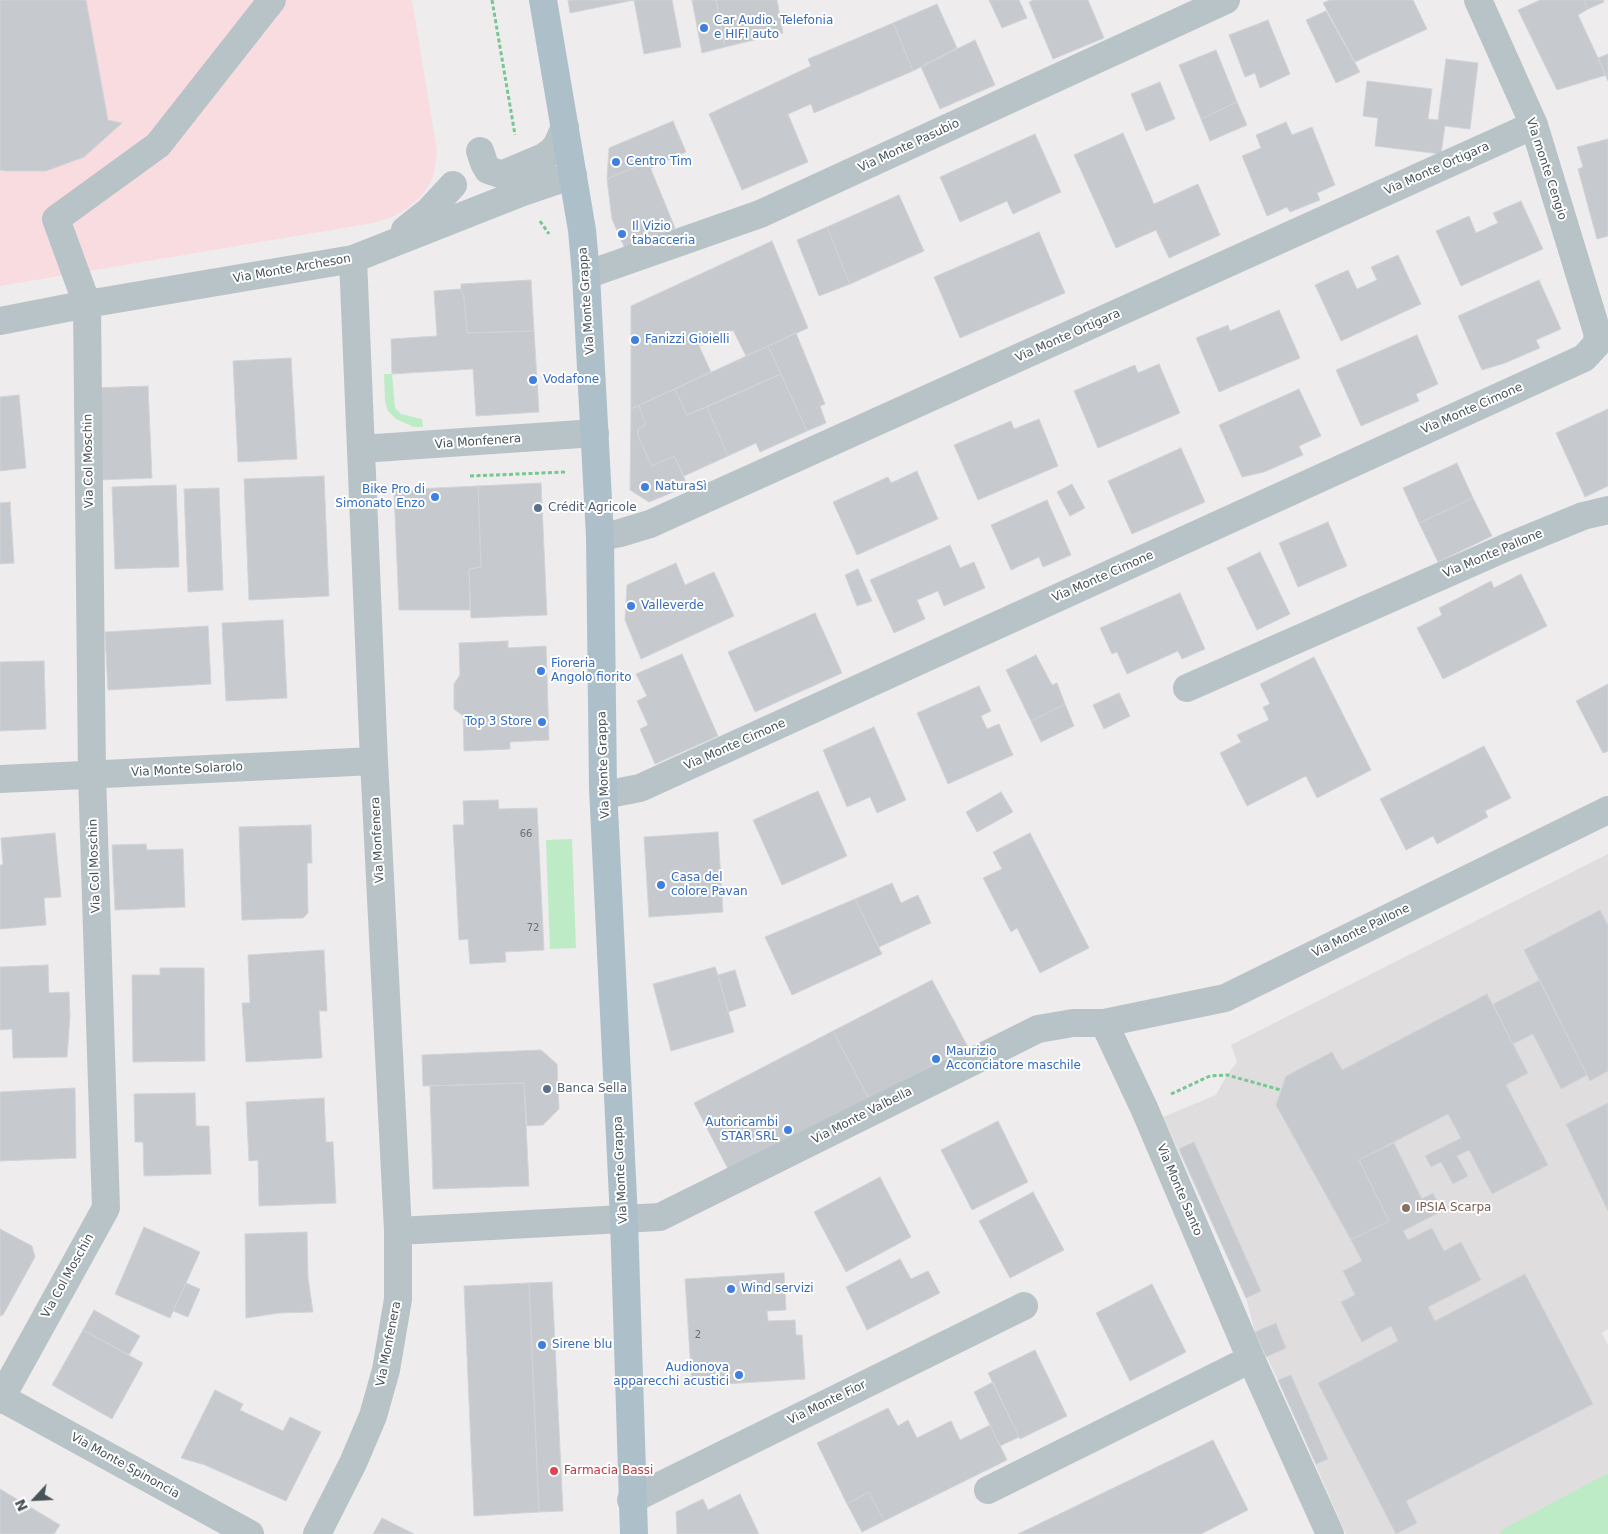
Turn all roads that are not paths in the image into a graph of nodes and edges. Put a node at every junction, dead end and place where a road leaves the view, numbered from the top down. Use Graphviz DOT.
graph roads {
  1 [pos="272,0"];
  2 [pos="543,0"];
  3 [pos="1226,0"];
  4 [pos="1478,0"];
  5 [pos="1534,125"];
  6 [pos="565,127"];
  7 [pos="480,150"];
  8 [pos="573,175"];
  9 [pos="452,184"];
  10 [pos="353,259"];
  11 [pos="586,275"];
  12 [pos="87,304"];
  13 [pos="0,321"];
  14 [pos="1596,345"];
  15 [pos="595,433"];
  16 [pos="361,449"];
  17 [pos="1608,510"];
  18 [pos="600,536"];
  19 [pos="1188,688"];
  20 [pos="374,761"];
  21 [pos="92,775"];
  22 [pos="0,779"];
  23 [pos="604,794"];
  24 [pos="1608,810"];
  25 [pos="1104,1023"];
  26 [pos="624,1219"];
  27 [pos="398,1230"];
  28 [pos="1024,1306"];
  29 [pos="1251,1359"];
  30 [pos="0,1398"];
  31 [pos="988,1490"];
  32 [pos="631,1500"];
  33 [pos="250,1534"];
  34 [pos="317,1534"];
  35 [pos="634,1534"];
  36 [pos="1330,1534"];
  1 -- 12 [label="street, Via Col Moschin"];
  2 -- 6 [label="main road, Via Monte Grappa"];
  3 -- 11 [label="street, Via Monte Pasubio"];
  4 -- 5 [label="street, Via monte Cengio"];
  5 -- 14 [label="street, Via monte Cengio"];
  5 -- 18 [label="street, Via Monte Ortigara"];
  6 -- 7 [label="street"];
  6 -- 8 [label="main road, Via Monte Grappa"];
  8 -- 10 [label="street, Via Monte Archeson"];
  8 -- 11 [label="main road, Via Monte Grappa"];
  9 -- 10 [label="street"];
  10 -- 12 [label="street, Via Monte Archeson"];
  10 -- 16 [label="street, Via Monfenera"];
  11 -- 15 [label="main road, Via Monte Grappa"];
  12 -- 13 [label="street, Via Monte Archeson"];
  12 -- 21 [label="street, Via Col Moschin"];
  14 -- 23 [label="street, Via Monte Cimone"];
  15 -- 16 [label="street, Via Monfenera"];
  15 -- 18 [label="main road, Via Monte Grappa"];
  16 -- 20 [label="street, Via Monfenera"];
  17 -- 19 [label="street, Via Monte Pallone"];
  18 -- 23 [label="main road, Via Monte Grappa"];
  20 -- 21 [label="street, Via Monte Solarolo"];
  20 -- 27 [label="street, Via Monfenera"];
  21 -- 22 [label="street, Via Monte Solarolo"];
  21 -- 30 [label="street, Via Col Moschin"];
  23 -- 26 [label="main road, Via Monte Grappa"];
  24 -- 25 [label="street, Via Monte Pallone"];
  25 -- 26 [label="street, Via Monte Valbella"];
  25 -- 29 [label="street, Via Monte Santo"];
  26 -- 27 [label="street"];
  26 -- 32 [label="main road, Via Monte Grappa"];
  27 -- 34 [label="street, Via Monfenera"];
  28 -- 32 [label="street, Via Monte Fior"];
  29 -- 31 [label="street"];
  29 -- 36 [label="street, Via Monte Santo"];
  30 -- 33 [label="street, Via Monte Spinoncia"];
  32 -- 35 [label="main road, Via Monte Grappa"];
}
